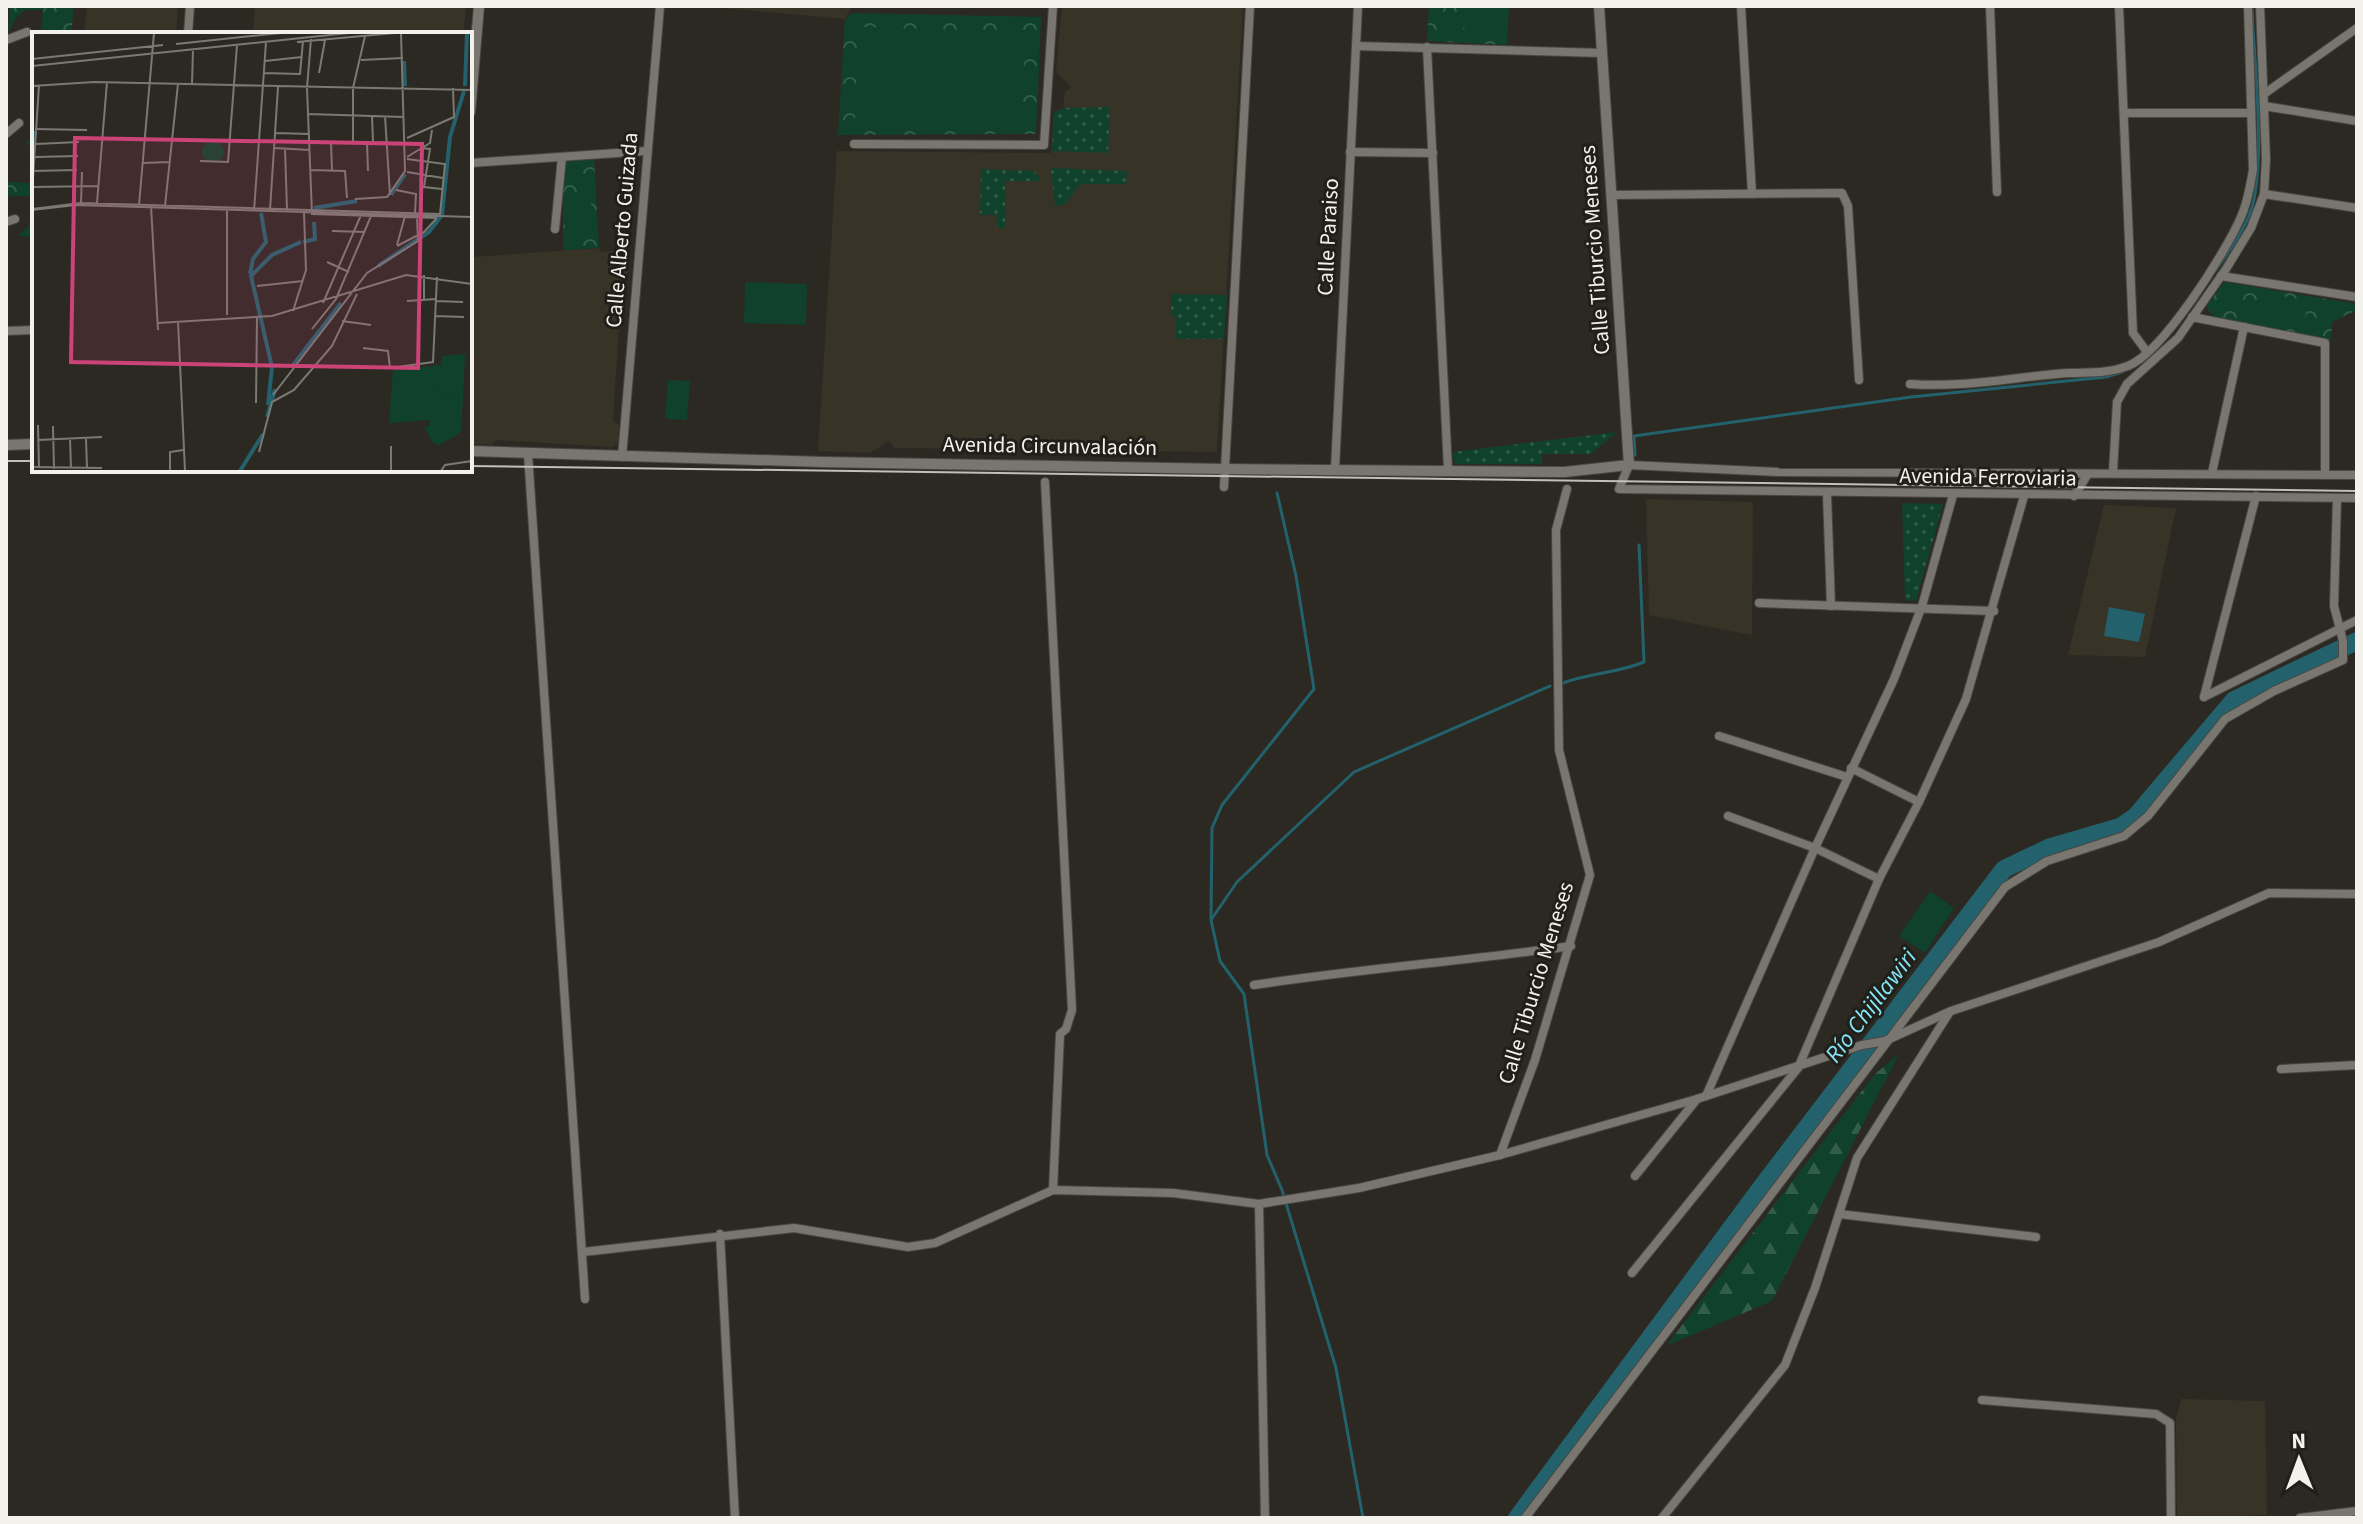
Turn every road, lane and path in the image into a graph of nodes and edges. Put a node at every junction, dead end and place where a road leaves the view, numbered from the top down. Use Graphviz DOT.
graph roads {
  1 [pos="190,6"];
  2 [pos="479,6"];
  3 [pos="660,6"];
  4 [pos="1053,6"];
  5 [pos="1250,6"];
  6 [pos="1358,6"];
  7 [pos="1599,6"];
  8 [pos="1741,6"];
  9 [pos="1990,6"];
  10 [pos="2119,6"];
  11 [pos="2248,6"];
  12 [pos="2260,6"];
  13 [pos="2356,29"];
  14 [pos="27,32"];
  15 [pos="188,32"];
  16 [pos="6,40"];
  17 [pos="1356,46"];
  18 [pos="1427,47"];
  19 [pos="1602,53"];
  20 [pos="472,88"];
  21 [pos="2264,94"];
  22 [pos="2264,106"];
  23 [pos="2125,113"];
  24 [pos="2251,113"];
  25 [pos="2357,121"];
  26 [pos="19,123"];
  27 [pos="6,134"];
  28 [pos="854,144"];
  29 [pos="646,151"];
  30 [pos="1350,152"];
  31 [pos="1433,153"];
  32 [pos="562,157"];
  33 [pos="472,163"];
  34 [pos="1997,192"];
  35 [pos="1752,194"];
  36 [pos="2264,194"];
  37 [pos="1612,195"];
  38 [pos="2357,208"];
  39 [pos="555,229"];
  40 [pos="2221,276"];
  41 [pos="2357,297"];
  42 [pos="2192,317"];
  43 [pos="2244,327"];
  44 [pos="32,330"];
  45 [pos="6,331"];
  46 [pos="2147,352"];
  47 [pos="1859,380"];
  48 [pos="1910,384"];
  49 [pos="32,444"];
  50 [pos="6,445"];
  51 [pos="472,451"];
  52 [pos="528,454"];
  53 [pos="622,457"];
  54 [pos="1629,465"];
  55 [pos="1224,469"];
  56 [pos="1335,469"];
  57 [pos="1448,469"];
  58 [pos="2113,472"];
  59 [pos="2212,473"];
  60 [pos="2088,474"];
  61 [pos="2325,475"];
  62 [pos="2357,475"];
  63 [pos="1045,482"];
  64 [pos="1224,487"];
  65 [pos="1567,489"];
  66 [pos="1619,489"];
  67 [pos="1827,494"];
  68 [pos="1953,495"];
  69 [pos="2024,496"];
  70 [pos="2074,496"];
  71 [pos="2256,496"];
  72 [pos="2337,498"];
  73 [pos="2357,498"];
  74 [pos="1759,603"];
  75 [pos="1831,606"];
  76 [pos="1922,606"];
  77 [pos="1994,611"];
  78 [pos="2357,620"];
  79 [pos="2340,631"];
  80 [pos="1719,736"];
  81 [pos="1849,773"];
  82 [pos="1919,802"];
  83 [pos="1728,816"];
  84 [pos="1815,848"];
  85 [pos="1879,879"];
  86 [pos="2357,894"];
  87 [pos="1571,946"];
  88 [pos="1254,985"];
  89 [pos="1951,1011"];
  90 [pos="1889,1039"];
  91 [pos="2357,1065"];
  92 [pos="1798,1068"];
  93 [pos="2281,1069"];
  94 [pos="1702,1098"];
  95 [pos="1500,1155"];
  96 [pos="1635,1176"];
  97 [pos="1053,1190"];
  98 [pos="1259,1204"];
  99 [pos="1839,1214"];
  100 [pos="720,1234"];
  101 [pos="2036,1237"];
  102 [pos="583,1252"];
  103 [pos="1632,1273"];
  104 [pos="585,1299"];
  105 [pos="1982,1400"];
  106 [pos="2357,1511"];
  107 [pos="735,1518"];
  108 [pos="1265,1518"];
  109 [pos="1525,1518"];
  110 [pos="1662,1518"];
  111 [pos="2171,1518"];
  112 [pos="2300,1518"];
  1 -- 15 [label="street"];
  2 -- 20 [label="street"];
  3 -- 29 [label="street, Calle Alberto Guizada"];
  4 -- 28 [label="street"];
  5 -- 55 [label="street"];
  6 -- 17 [label="street, Calle Paraiso"];
  7 -- 19 [label="street, Calle Tiburcio Meneses"];
  8 -- 35 [label="street"];
  9 -- 34 [label="street"];
  10 -- 23 [label="street"];
  11 -- 24 [label="street"];
  12 -- 21 [label="street"];
  13 -- 21 [label="street"];
  14 -- 16 [label="street"];
  17 -- 18 [label="street"];
  17 -- 30 [label="street, Calle Paraiso"];
  18 -- 19 [label="street"];
  18 -- 31 [label="street"];
  19 -- 37 [label="street, Calle Tiburcio Meneses"];
  21 -- 22 [label="street"];
  22 -- 25 [label="street"];
  22 -- 36 [label="street"];
  23 -- 24 [label="street"];
  23 -- 46 [label="street"];
  24 -- 46 [label="street"];
  26 -- 27 [label="street"];
  29 -- 32 [label="street"];
  29 -- 53 [label="street, Calle Alberto Guizada"];
  30 -- 31 [label="street"];
  30 -- 56 [label="street, Calle Paraiso"];
  31 -- 57 [label="street"];
  32 -- 33 [label="street"];
  32 -- 39 [label="street"];
  35 -- 37 [label="street"];
  35 -- 47 [label="street"];
  36 -- 38 [label="street"];
  36 -- 40 [label="street"];
  37 -- 54 [label="street, Calle Tiburcio Meneses"];
  40 -- 41 [label="street"];
  40 -- 42 [label="street"];
  42 -- 43 [label="street"];
  42 -- 58 [label="street"];
  43 -- 59 [label="street"];
  43 -- 61 [label="street"];
  44 -- 45 [label="street"];
  46 -- 48 [label="street"];
  49 -- 50 [label="street"];
  51 -- 52 [label="street, Avenida Circunvalación"];
  52 -- 53 [label="street, Avenida Circunvalación"];
  52 -- 102 [label="street"];
  53 -- 55 [label="street, Avenida Circunvalación"];
  54 -- 57 [label="street, Avenida Circunvalación"];
  54 -- 60 [label="street, Avenida Ferroviaria"];
  54 -- 66 [label="street, Calle Tiburcio Meneses"];
  55 -- 56 [label="street, Avenida Circunvalación"];
  55 -- 64 [label="street"];
  56 -- 57 [label="street, Avenida Circunvalación"];
  58 -- 59 [label="street, Avenida Ferroviaria"];
  58 -- 60 [label="street, Avenida Ferroviaria"];
  59 -- 61 [label="street, Avenida Ferroviaria"];
  60 -- 70 [label="street"];
  61 -- 62 [label="street, Avenida Ferroviaria"];
  63 -- 97 [label="street"];
  65 -- 87 [label="street, Calle Tiburcio Meneses"];
  66 -- 67 [label="street, Avenida Ferroviaria"];
  67 -- 68 [label="street, Avenida Ferroviaria"];
  67 -- 75 [label="street"];
  68 -- 69 [label="street, Avenida Ferroviaria"];
  68 -- 76 [label="street"];
  69 -- 70 [label="street, Avenida Ferroviaria"];
  69 -- 77 [label="street"];
  70 -- 71 [label="street, Avenida Ferroviaria"];
  71 -- 72 [label="street, Avenida Ferroviaria"];
  71 -- 79 [label="street"];
  72 -- 73 [label="street, Avenida Ferroviaria"];
  72 -- 79 [label="street"];
  74 -- 75 [label="street"];
  75 -- 76 [label="street"];
  76 -- 77 [label="street"];
  76 -- 81 [label="street"];
  77 -- 82 [label="street"];
  78 -- 79 [label="street"];
  79 -- 90 [label="street"];
  80 -- 81 [label="street"];
  81 -- 82 [label="street"];
  81 -- 84 [label="street"];
  82 -- 85 [label="street"];
  83 -- 84 [label="street"];
  84 -- 85 [label="street"];
  84 -- 94 [label="street"];
  85 -- 92 [label="street"];
  86 -- 89 [label="street"];
  87 -- 88 [label="street"];
  87 -- 95 [label="street, Calle Tiburcio Meneses"];
  89 -- 90 [label="street"];
  89 -- 99 [label="street"];
  90 -- 92 [label="street"];
  90 -- 109 [label="street"];
  91 -- 93 [label="street"];
  92 -- 94 [label="street"];
  92 -- 103 [label="street"];
  94 -- 95 [label="street"];
  94 -- 96 [label="street"];
  95 -- 98 [label="street"];
  97 -- 98 [label="street"];
  97 -- 100 [label="street"];
  98 -- 108 [label="street"];
  99 -- 101 [label="street"];
  99 -- 110 [label="street"];
  100 -- 102 [label="street"];
  100 -- 107 [label="street"];
  102 -- 104 [label="street"];
  105 -- 111 [label="street"];
  106 -- 112 [label="street"];
}
